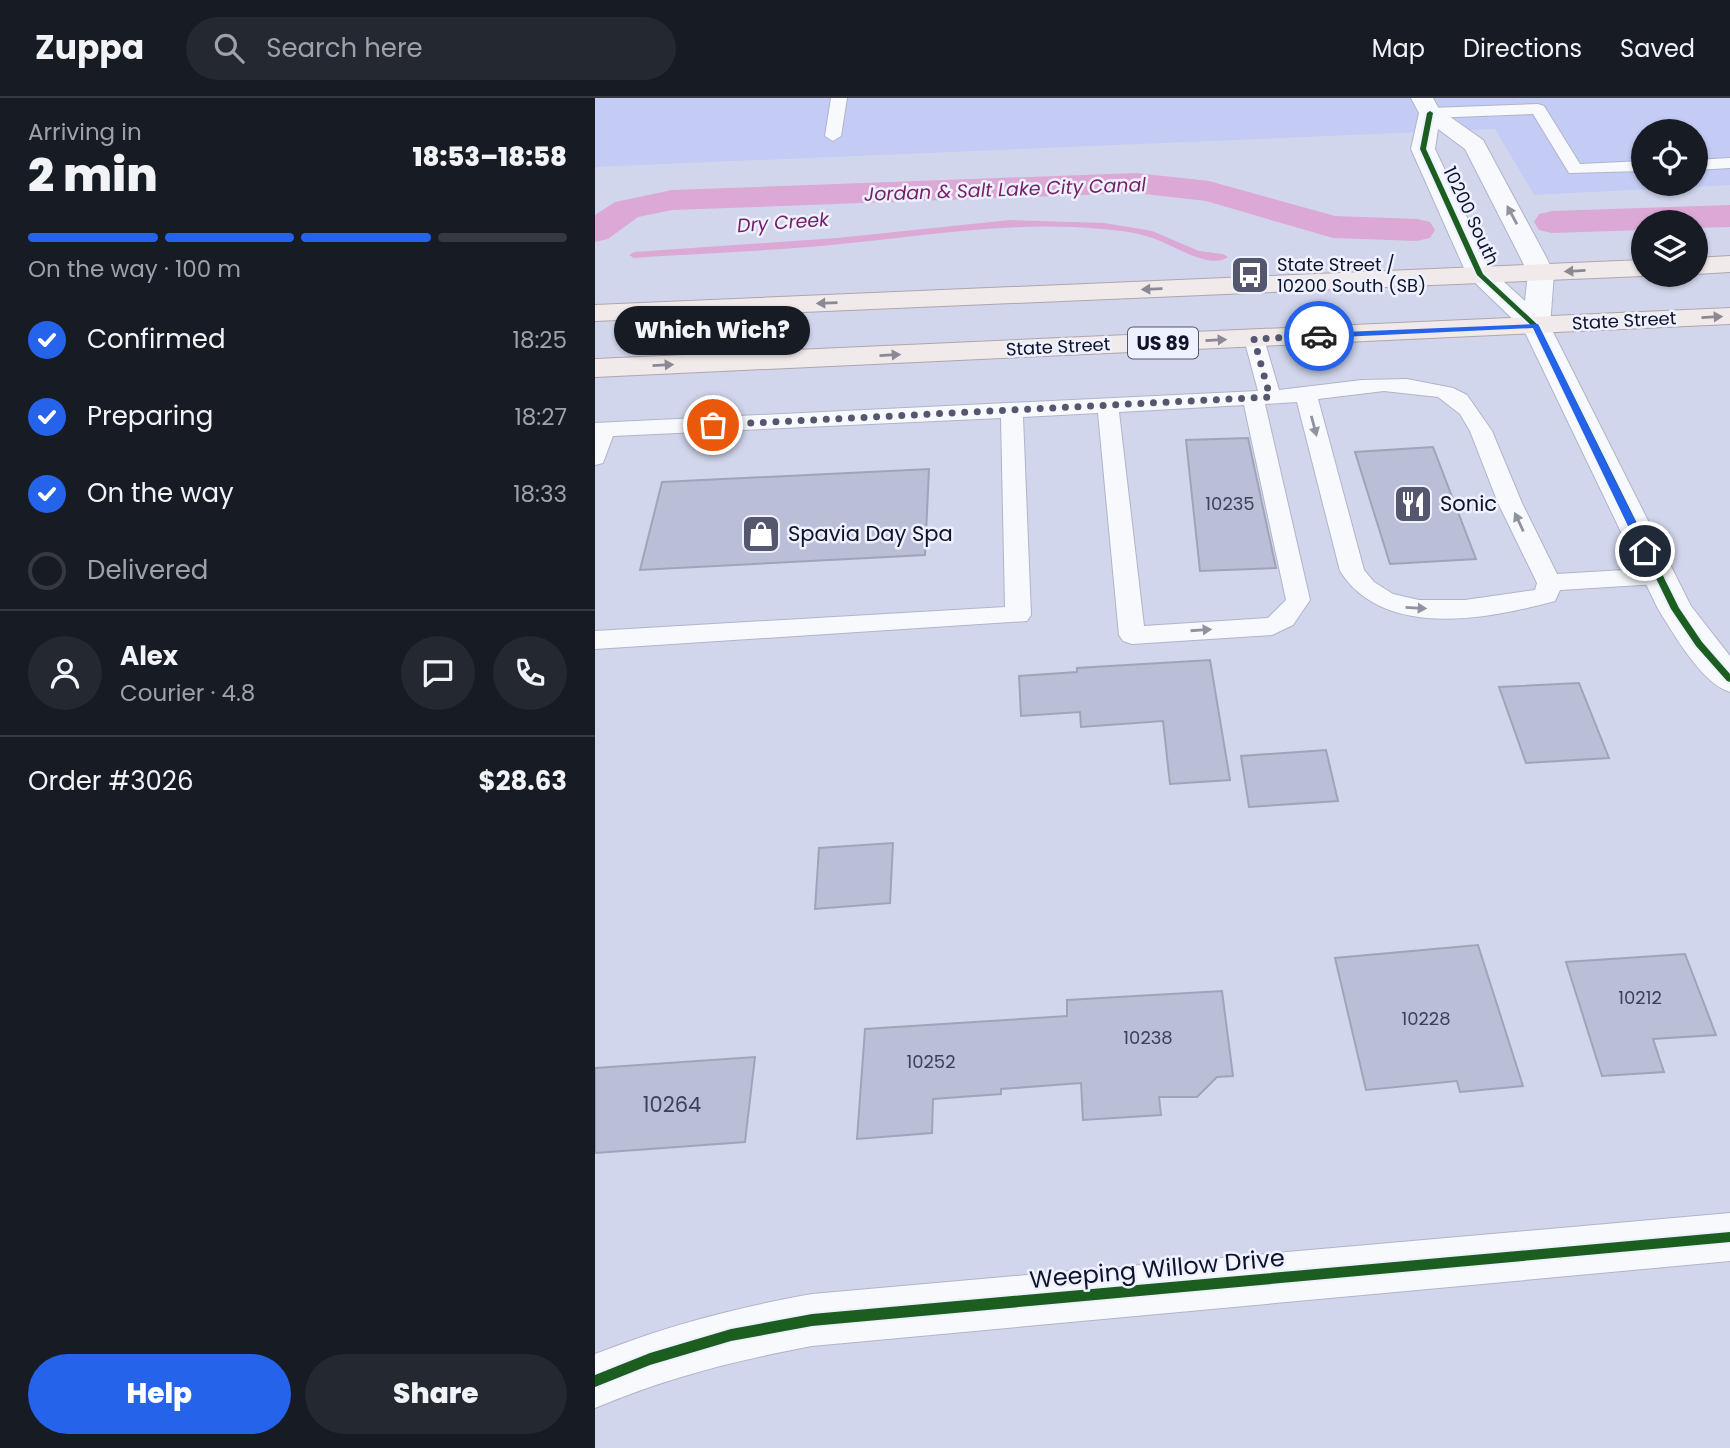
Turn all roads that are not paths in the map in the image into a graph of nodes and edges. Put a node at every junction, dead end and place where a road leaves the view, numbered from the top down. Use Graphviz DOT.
graph roads {
  1 [pos="839,98"];
  2 [pos="1534,104"];
  3 [pos="1426,105"];
  4 [pos="833,136"];
  5 [pos="1730,163"];
  6 [pos="1708,164"];
  7 [pos="1631,167"];
  8 [pos="1730,264"];
  9 [pos="1708,265"];
  10 [pos="1631,269"];
  11 [pos="1541,273"];
  12 [pos="1480,275"];
  13 [pos="595,313"];
  14 [pos="1730,316"];
  15 [pos="1535,326"];
  16 [pos="1254,339"];
  17 [pos="595,368"];
  18 [pos="1306,395"];
  19 [pos="1261,398"];
  20 [pos="1108,406"];
  21 [pos="1012,411"];
  22 [pos="599,430"];
  23 [pos="595,458"];
  24 [pos="1657,576"];
  25 [pos="1549,583"];
  26 [pos="595,640"];
  27 [pos="1730,679"];
  28 [pos="1730,1237"];
  29 [pos="595,1381"];
  1 -- 4 [label="lane"];
  2 -- 3 [label="lane"];
  2 -- 7 [label="lane"];
  11 -- 3 [label="street, 10200 South, one-way"];
  3 -- 12 [label="street, 10200 South"];
  5 -- 6 [label="lane"];
  8 -- 9 [label="main road"];
  10 -- 11 [label="main road, one-way"];
  11 -- 12 [label="main road"];
  11 -- 15 [label="street"];
  12 -- 13 [label="main road, one-way"];
  12 -- 15 [label="street, 10200 South"];
  15 -- 14 [label="main road, State Street / US 89, one-way"];
  15 -- 16 [label="main road, State Street / US 89"];
  15 -- 24 [label="street, 10200 South"];
  17 -- 16 [label="main road, State Street / US 89, one-way"];
  16 -- 19 [label="lane"];
  18 -- 19 [label="lane"];
  25 -- 18 [label="lane, one-way"];
  18 -- 25 [label="lane, one-way"];
  19 -- 20 [label="lane"];
  20 -- 19 [label="lane, one-way"];
  20 -- 21 [label="lane"];
  21 -- 22 [label="lane"];
  21 -- 26 [label="lane"];
  22 -- 23 [label="lane"];
  24 -- 25 [label="lane"];
  24 -- 27 [label="street, 10200 South"];
  28 -- 29 [label="street, Weeping Willow Drive"];
}
